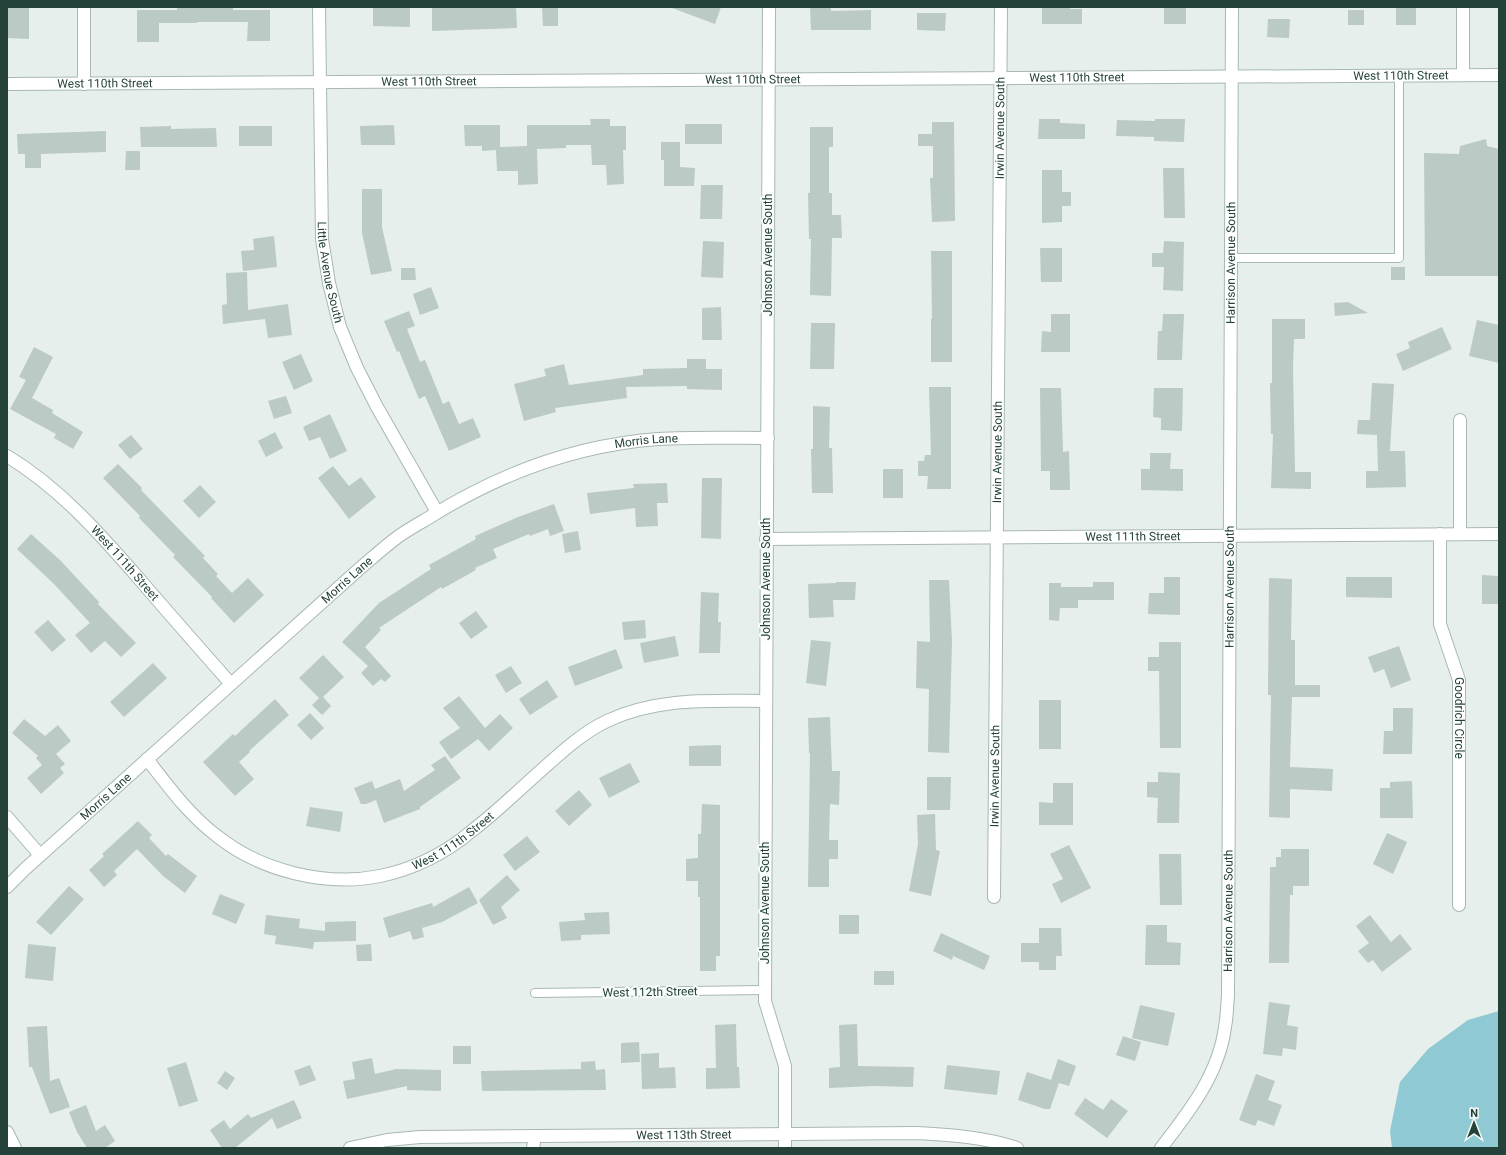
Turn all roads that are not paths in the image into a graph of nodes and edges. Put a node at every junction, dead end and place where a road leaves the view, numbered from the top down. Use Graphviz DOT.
graph roads {
  1 [pos="84,7"];
  2 [pos="320,7"];
  3 [pos="769,7"];
  4 [pos="1001,7"];
  5 [pos="1232,7"];
  6 [pos="1463,7"];
  7 [pos="1399,75"];
  8 [pos="1463,75"];
  9 [pos="1499,75"];
  10 [pos="1232,76"];
  11 [pos="1001,78"];
  12 [pos="769,79"];
  13 [pos="320,82"];
  14 [pos="7,84"];
  15 [pos="84,84"];
  16 [pos="1231,258"];
  17 [pos="1460,420"];
  18 [pos="768,438"];
  19 [pos="7,456"];
  20 [pos="437,512"];
  21 [pos="1440,534"];
  22 [pos="1460,534"];
  23 [pos="1499,534"];
  24 [pos="1230,535"];
  25 [pos="997,537"];
  26 [pos="766,538"];
  27 [pos="231,684"];
  28 [pos="766,701"];
  29 [pos="146,759"];
  30 [pos="7,817"];
  31 [pos="40,855"];
  32 [pos="7,887"];
  33 [pos="994,897"];
  34 [pos="1459,905"];
  35 [pos="765,990"];
  36 [pos="535,993"];
  37 [pos="7,1132"];
  38 [pos="785,1134"];
  39 [pos="535,1136"];
  40 [pos="14,1148"];
  41 [pos="350,1148"];
  42 [pos="533,1148"];
  43 [pos="785,1148"];
  44 [pos="1017,1148"];
  45 [pos="1161,1148"];
  1 -- 15 [label="street"];
  2 -- 13 [label="street, Little Avenue South"];
  3 -- 12 [label="street, Johnson Avenue South"];
  4 -- 11 [label="street, Irwin Avenue South"];
  5 -- 10 [label="street, Harrison Avenue South"];
  6 -- 8 [label="street"];
  7 -- 8 [label="street, West 110th Street"];
  7 -- 10 [label="street, West 110th Street"];
  7 -- 16 [label="lane"];
  8 -- 9 [label="street, West 110th Street"];
  10 -- 11 [label="street, West 110th Street"];
  10 -- 16 [label="street, Harrison Avenue South"];
  11 -- 12 [label="street, West 110th Street"];
  11 -- 25 [label="street, Irwin Avenue South"];
  12 -- 13 [label="street, West 110th Street"];
  12 -- 18 [label="street, Johnson Avenue South"];
  13 -- 15 [label="street, West 110th Street"];
  13 -- 20 [label="street, Little Avenue South"];
  14 -- 15 [label="street, West 110th Street"];
  16 -- 24 [label="street, Harrison Avenue South"];
  17 -- 22 [label="street"];
  18 -- 20 [label="street, Morris Lane"];
  18 -- 26 [label="street, Johnson Avenue South"];
  19 -- 27 [label="street, West 111th Street"];
  20 -- 27 [label="street, Morris Lane"];
  21 -- 22 [label="street, West 111th Street"];
  21 -- 24 [label="street, West 111th Street"];
  21 -- 34 [label="street, Goodrich Circle"];
  22 -- 23 [label="street, West 111th Street"];
  24 -- 25 [label="street, West 111th Street"];
  24 -- 45 [label="street, Harrison Avenue South"];
  25 -- 26 [label="street, West 111th Street"];
  25 -- 33 [label="street, Irwin Avenue South"];
  26 -- 28 [label="street, Johnson Avenue South"];
  27 -- 29 [label="street, Morris Lane"];
  28 -- 29 [label="street, West 111th Street"];
  28 -- 35 [label="street, Johnson Avenue South"];
  29 -- 31 [label="street, Morris Lane"];
  30 -- 31 [label="street"];
  31 -- 32 [label="street, Morris Lane"];
  35 -- 36 [label="lane, West 112th Street"];
  35 -- 38 [label="street, Johnson Avenue South"];
  37 -- 40 [label="street"];
  38 -- 39 [label="street, West 113th Street"];
  38 -- 43 [label="street, Johnson Avenue South"];
  38 -- 44 [label="street, West 113th Street"];
  39 -- 41 [label="street, West 113th Street"];
  39 -- 42 [label="street"];
}
